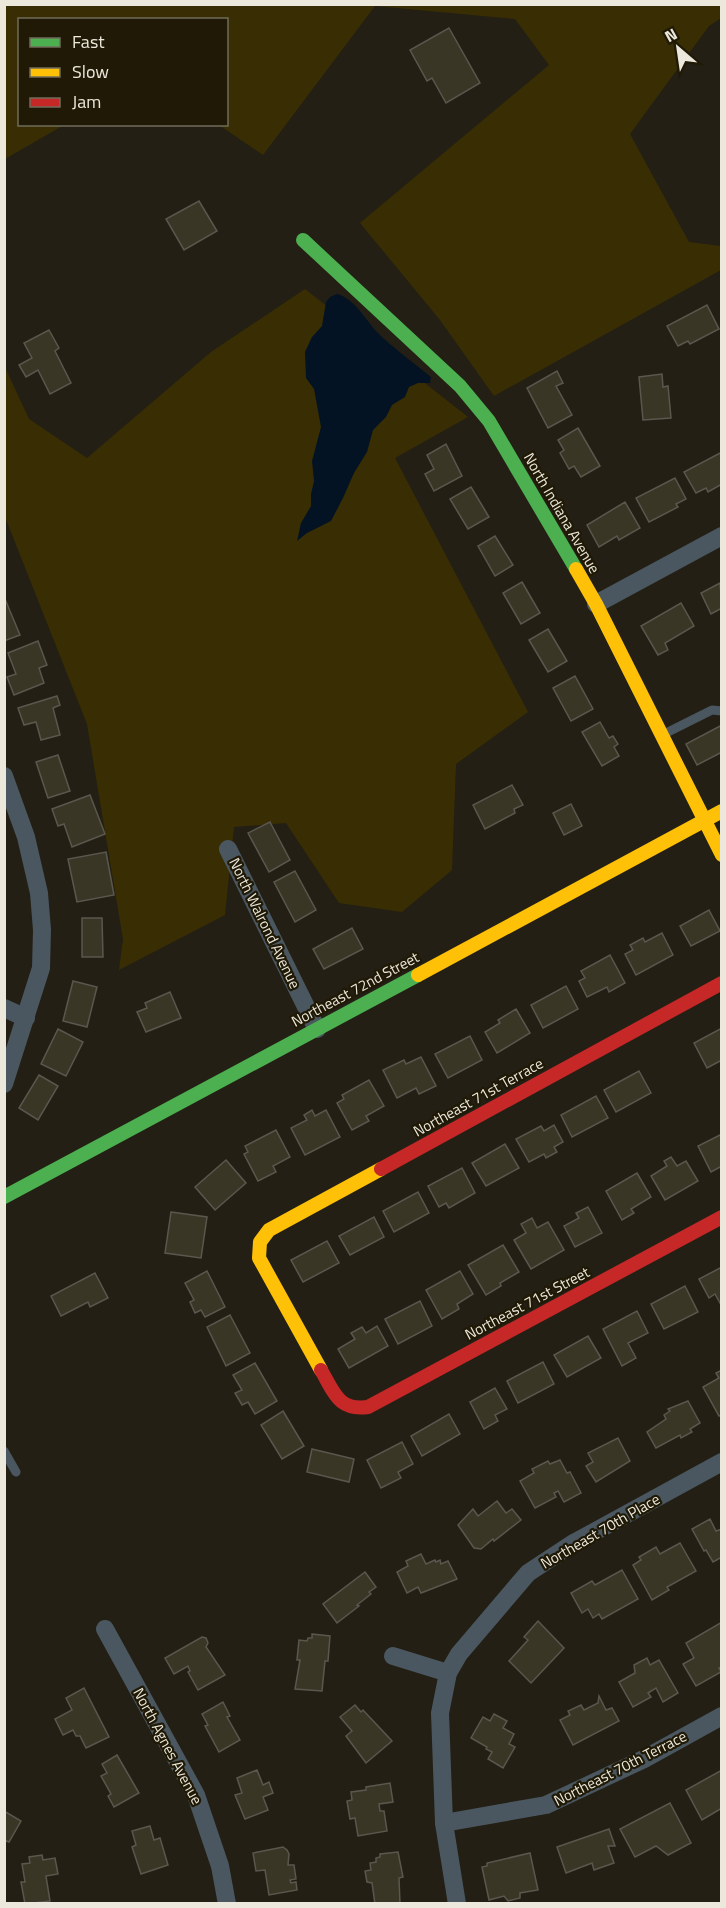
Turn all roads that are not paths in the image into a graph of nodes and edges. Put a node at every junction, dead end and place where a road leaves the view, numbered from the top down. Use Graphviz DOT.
graph roads {
  1 [pos="303,240"];
  2 [pos="722,536"];
  3 [pos="596,604"];
  4 [pos="722,711"];
  5 [pos="662,735"];
  6 [pos="4,776"];
  7 [pos="722,811"];
  8 [pos="704,820"];
  9 [pos="228,849"];
  10 [pos="722,855"];
  11 [pos="722,984"];
  12 [pos="4,1008"];
  13 [pos="26,1018"];
  14 [pos="317,1029"];
  15 [pos="4,1084"];
  16 [pos="6,1194"];
  17 [pos="722,1216"];
  18 [pos="346,1406"];
  19 [pos="4,1450"];
  20 [pos="722,1462"];
  21 [pos="16,1472"];
  22 [pos="105,1629"];
  23 [pos="393,1656"];
  24 [pos="448,1673"];
  25 [pos="722,1716"];
  26 [pos="444,1823"];
  27 [pos="227,1904"];
  28 [pos="456,1904"];
  1 -- 3 [label="street, North Indiana Avenue"];
  2 -- 3 [label="street"];
  3 -- 5 [label="street, North Indiana Avenue"];
  4 -- 5 [label="lane"];
  5 -- 8 [label="street, North Indiana Avenue"];
  6 -- 13 [label="street"];
  7 -- 8 [label="street, Northeast 72nd Street"];
  8 -- 10 [label="street, North Indiana Avenue"];
  8 -- 14 [label="street, Northeast 72nd Street"];
  9 -- 14 [label="street, North Walrond Avenue"];
  11 -- 18 [label="street, Northeast 71st Terrace"];
  12 -- 13 [label="street"];
  13 -- 15 [label="street"];
  14 -- 16 [label="street, Northeast 72nd Street"];
  17 -- 18 [label="street, Northeast 71st Street"];
  19 -- 21 [label="lane"];
  20 -- 24 [label="street, Northeast 70th Place"];
  22 -- 27 [label="street, North Agnes Avenue"];
  23 -- 24 [label="street"];
  24 -- 26 [label="street"];
  25 -- 26 [label="street, Northeast 70th Terrace"];
  26 -- 28 [label="street"];
}
